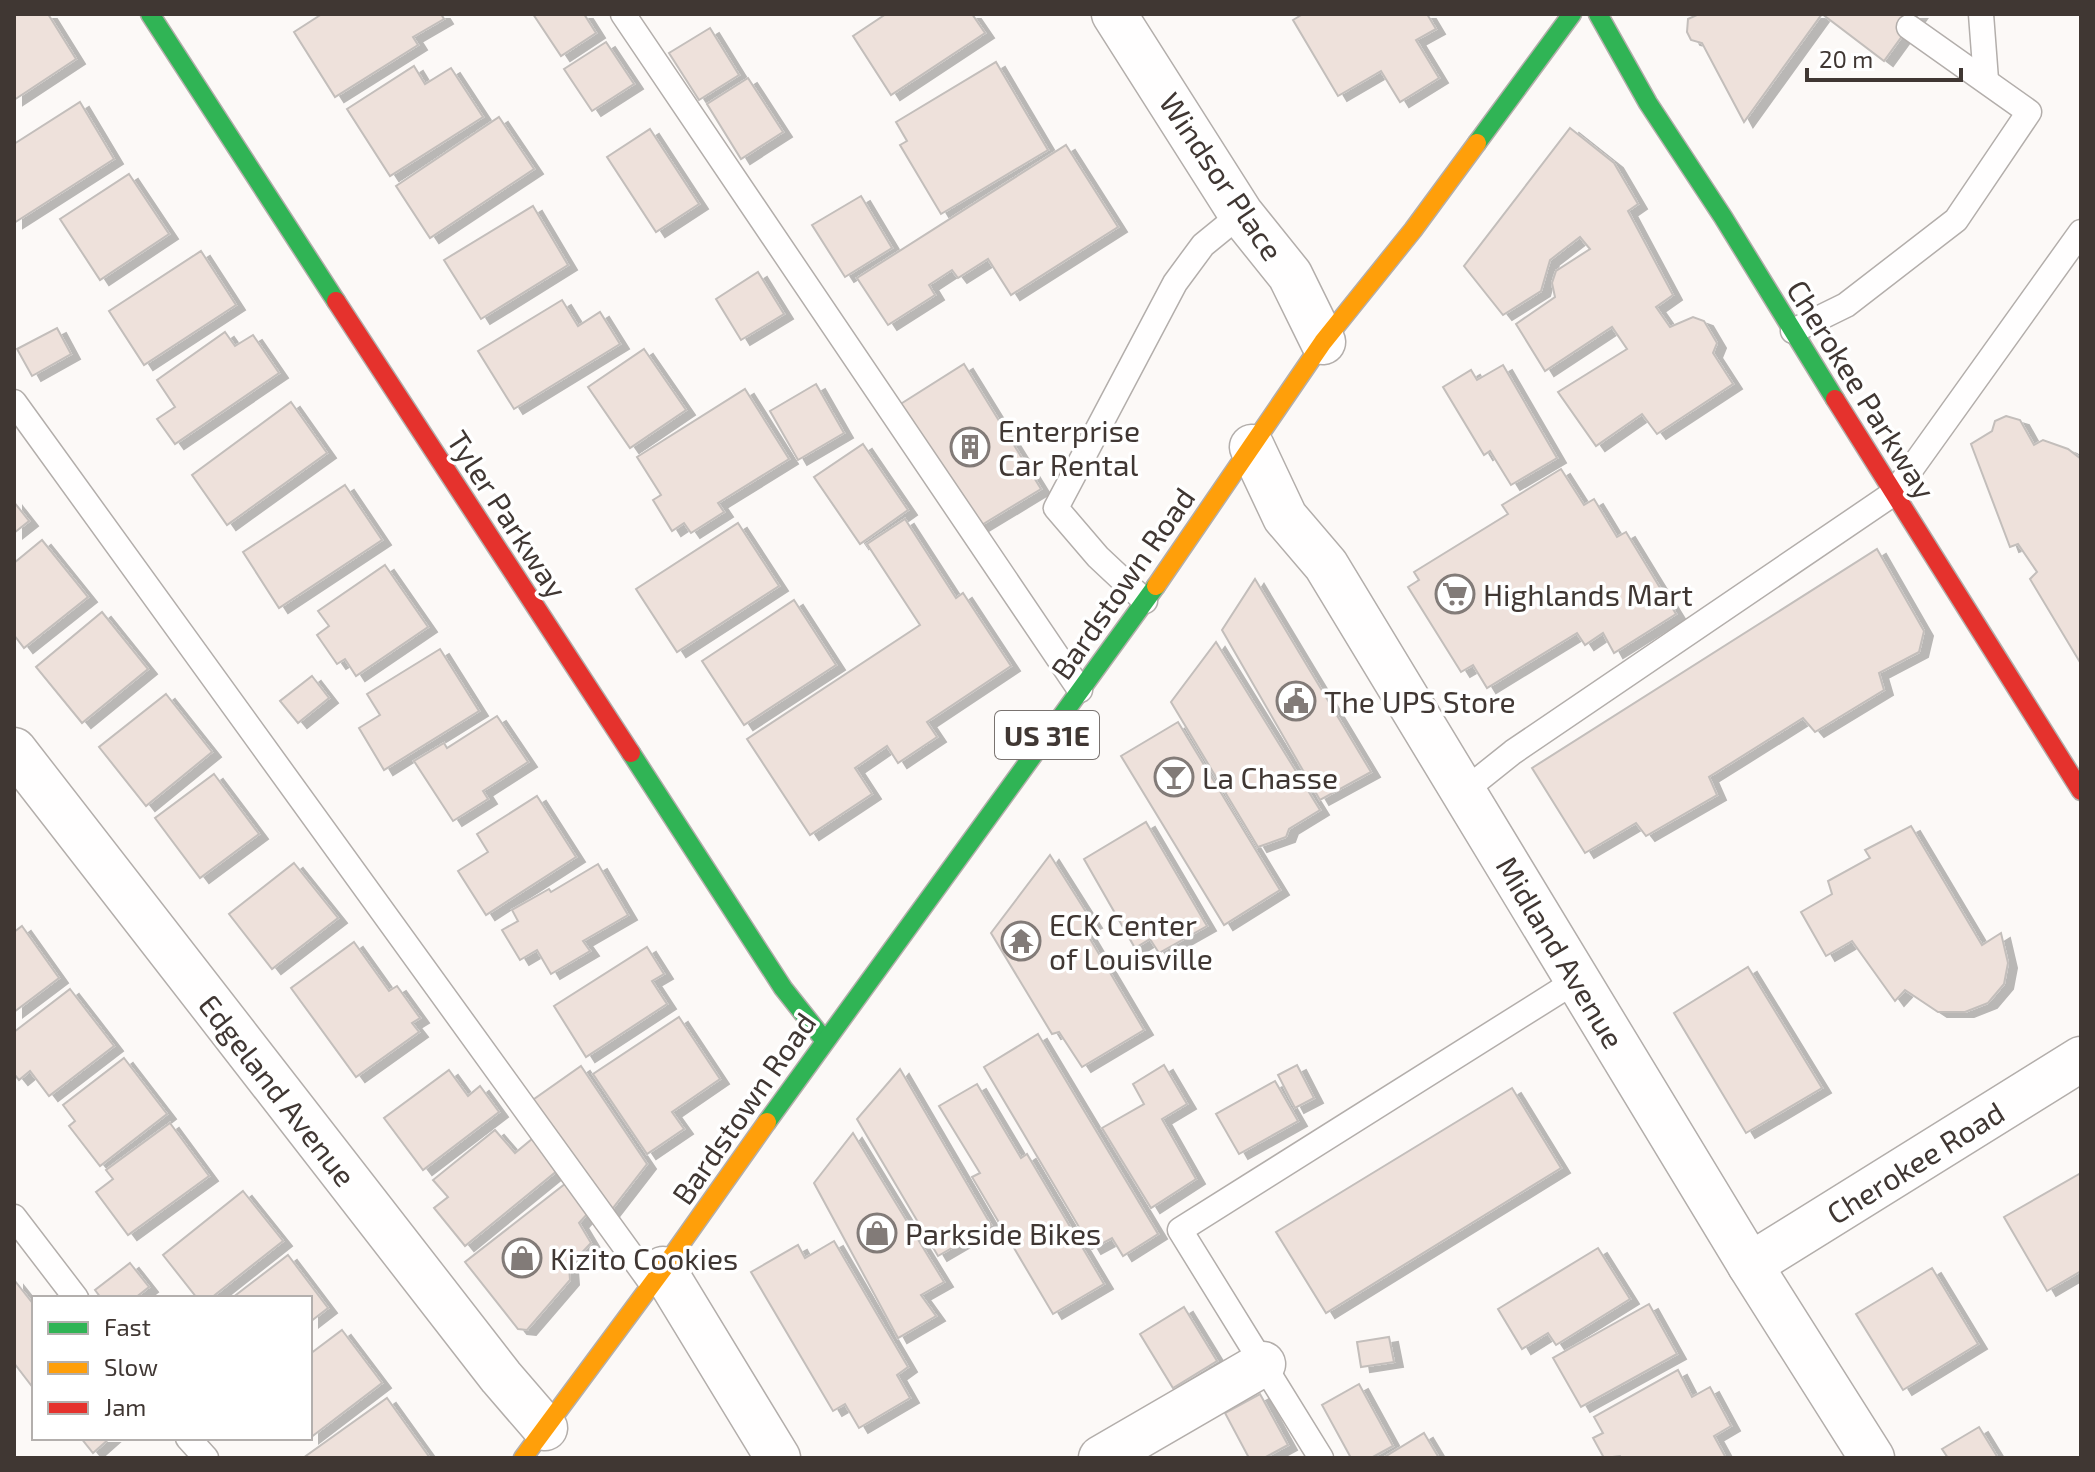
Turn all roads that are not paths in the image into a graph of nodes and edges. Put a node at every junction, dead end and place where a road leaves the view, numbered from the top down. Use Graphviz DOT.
graph roads {
  1 [pos="150,14"];
  2 [pos="623,14"];
  3 [pos="1114,14"];
  4 [pos="1572,14"];
  5 [pos="1598,14"];
  6 [pos="1981,14"];
  7 [pos="1909,27"];
  8 [pos="1986,80"];
  9 [pos="1241,214"];
  10 [pos="2081,232"];
  11 [pos="1793,331"];
  12 [pos="1323,342"];
  13 [pos="14,402"];
  14 [pos="1252,447"];
  15 [pos="1894,493"];
  16 [pos="1145,601"];
  17 [pos="1080,690"];
  18 [pos="14,750"];
  19 [pos="2081,791"];
  20 [pos="1463,792"];
  21 [pos="1577,980"];
  22 [pos="825,1041"];
  23 [pos="2081,1059"];
  24 [pos="14,1217"];
  25 [pos="1750,1265"];
  26 [pos="658,1276"];
  27 [pos="74,1296"];
  28 [pos="1263,1364"];
  29 [pos="190,1440"];
  30 [pos="534,1443"];
  31 [pos="206,1458"];
  32 [pos="778,1458"];
  33 [pos="1101,1458"];
  34 [pos="1321,1458"];
  35 [pos="1872,1458"];
  1 -- 22 [label="main road, Tyler Parkway"];
  2 -- 17 [label="lane"];
  3 -- 9 [label="street, Windsor Place"];
  4 -- 12 [label="main road, Bardstown Road / US 31E"];
  5 -- 11 [label="main road, Cherokee Parkway"];
  6 -- 8 [label="lane"];
  7 -- 8 [label="lane"];
  8 -- 11 [label="lane"];
  9 -- 12 [label="street, Windsor Place"];
  9 -- 16 [label="lane"];
  10 -- 15 [label="lane"];
  11 -- 15 [label="main road, Cherokee Parkway"];
  12 -- 14 [label="main road, Bardstown Road / US 31E"];
  13 -- 26 [label="lane"];
  14 -- 16 [label="main road, Bardstown Road / US 31E"];
  14 -- 20 [label="street, Midland Avenue"];
  15 -- 19 [label="main road, Cherokee Parkway"];
  15 -- 20 [label="lane"];
  16 -- 17 [label="main road, Bardstown Road / US 31E"];
  17 -- 22 [label="main road, Bardstown Road / US 31E"];
  18 -- 30 [label="street, Edgeland Avenue"];
  20 -- 21 [label="street, Midland Avenue"];
  21 -- 25 [label="street, Midland Avenue"];
  21 -- 28 [label="lane"];
  22 -- 26 [label="main road, Bardstown Road / US 31E"];
  23 -- 25 [label="street, Cherokee Road"];
  24 -- 27 [label="lane"];
  25 -- 35 [label="street, Midland Avenue"];
  26 -- 30 [label="main road, Bardstown Road / US 31E"];
  26 -- 32 [label="street"];
  28 -- 33 [label="street"];
  28 -- 34 [label="lane"];
  29 -- 31 [label="lane"];
}
